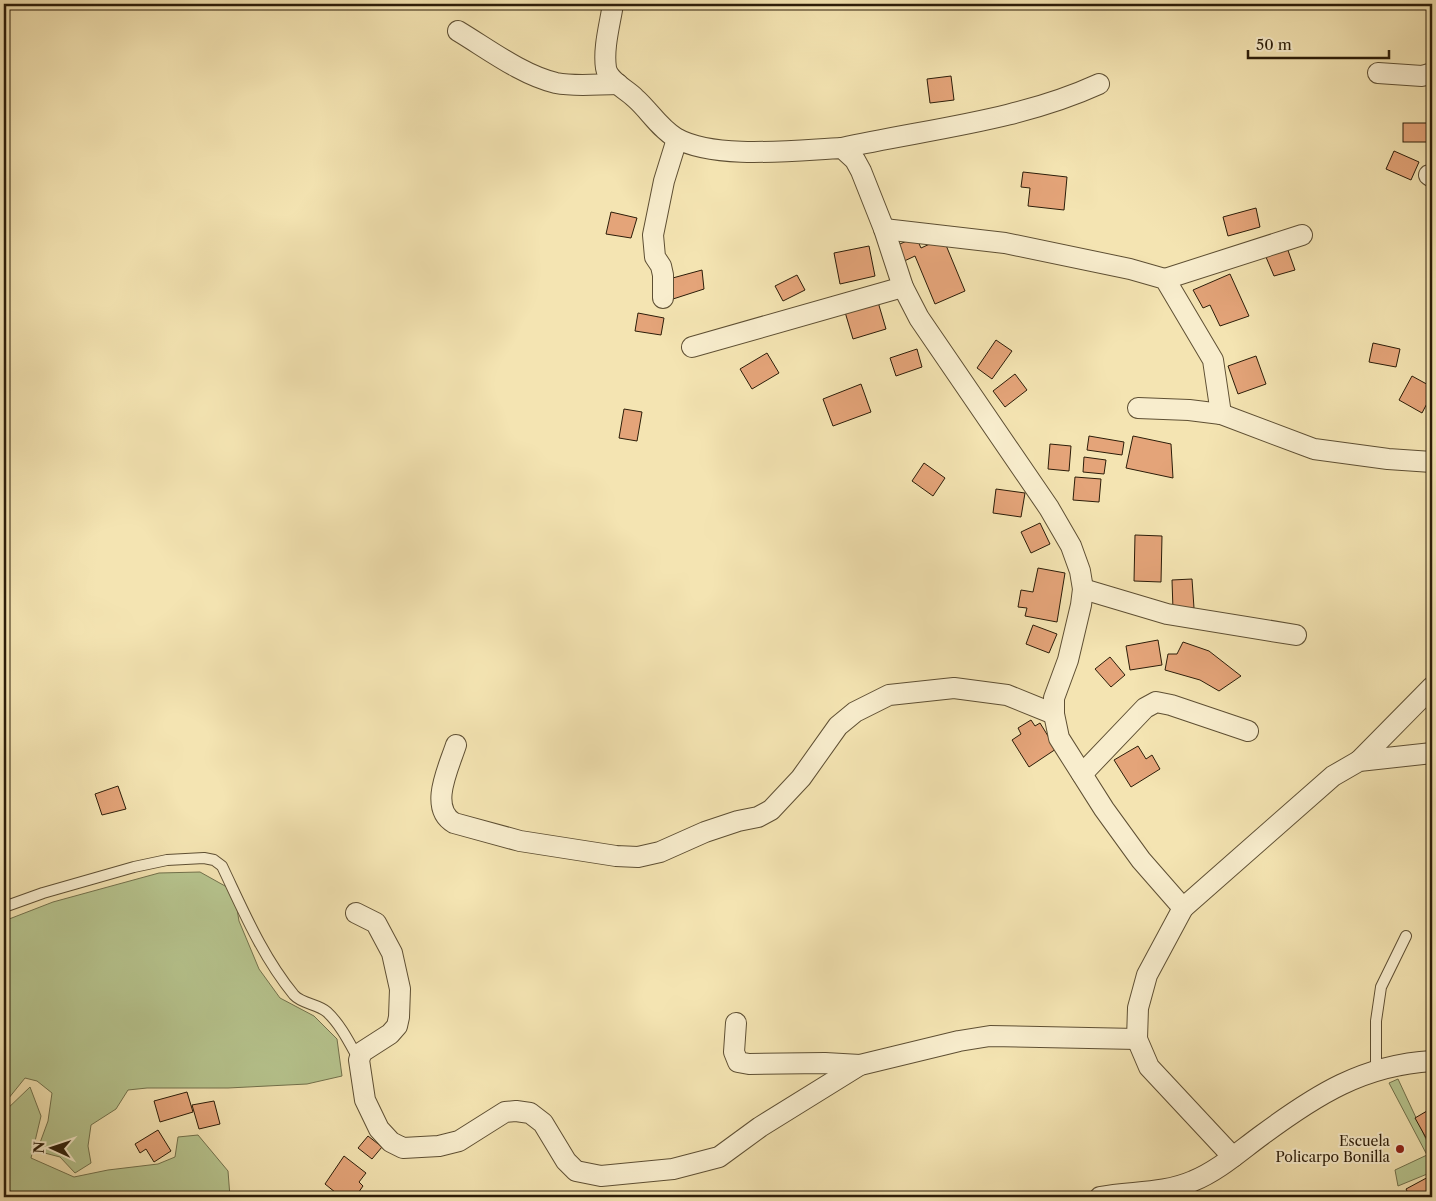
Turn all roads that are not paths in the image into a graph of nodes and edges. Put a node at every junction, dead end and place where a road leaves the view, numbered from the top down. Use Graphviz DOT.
graph roads {
  1 [pos="613,4"];
  2 [pos="458,31"];
  3 [pos="1378,73"];
  4 [pos="1432,73"];
  5 [pos="618,84"];
  6 [pos="1099,84"];
  7 [pos="677,139"];
  8 [pos="842,148"];
  9 [pos="884,229"];
  10 [pos="1302,235"];
  11 [pos="1164,279"];
  12 [pos="903,287"];
  13 [pos="664,298"];
  14 [pos="692,347"];
  15 [pos="1138,408"];
  16 [pos="1220,414"];
  17 [pos="1432,462"];
  18 [pos="1083,589"];
  19 [pos="1296,636"];
  20 [pos="1432,687"];
  21 [pos="1054,714"];
  22 [pos="1248,731"];
  23 [pos="456,746"];
  24 [pos="1432,753"];
  25 [pos="1360,761"];
  26 [pos="1082,774"];
  27 [pos="4,907"];
  28 [pos="1183,908"];
  29 [pos="356,913"];
  30 [pos="1406,936"];
  31 [pos="736,1023"];
  32 [pos="1138,1040"];
  33 [pos="359,1060"];
  34 [pos="1432,1061"];
  35 [pos="860,1065"];
  36 [pos="1376,1070"];
  37 [pos="1232,1157"];
  38 [pos="1100,1197"];
  1 -- 5 [label="street"];
  2 -- 5 [label="street"];
  3 -- 4 [label="street"];
  5 -- 7 [label="street"];
  6 -- 8 [label="street"];
  7 -- 8 [label="street"];
  7 -- 13 [label="street"];
  8 -- 9 [label="street"];
  9 -- 11 [label="street"];
  9 -- 12 [label="street"];
  10 -- 11 [label="street"];
  11 -- 16 [label="street"];
  12 -- 14 [label="street"];
  12 -- 18 [label="street"];
  15 -- 16 [label="street"];
  16 -- 17 [label="street"];
  18 -- 19 [label="street"];
  18 -- 21 [label="street"];
  20 -- 25 [label="street"];
  21 -- 23 [label="street"];
  21 -- 26 [label="street"];
  22 -- 26 [label="street"];
  24 -- 25 [label="street"];
  25 -- 28 [label="street"];
  26 -- 28 [label="street"];
  27 -- 33 [label="lane"];
  28 -- 32 [label="street"];
  29 -- 33 [label="street"];
  30 -- 36 [label="lane"];
  31 -- 35 [label="street"];
  32 -- 35 [label="street"];
  32 -- 37 [label="street"];
  33 -- 35 [label="street"];
  34 -- 36 [label="street"];
  36 -- 37 [label="street"];
  37 -- 38 [label="street"];
}
